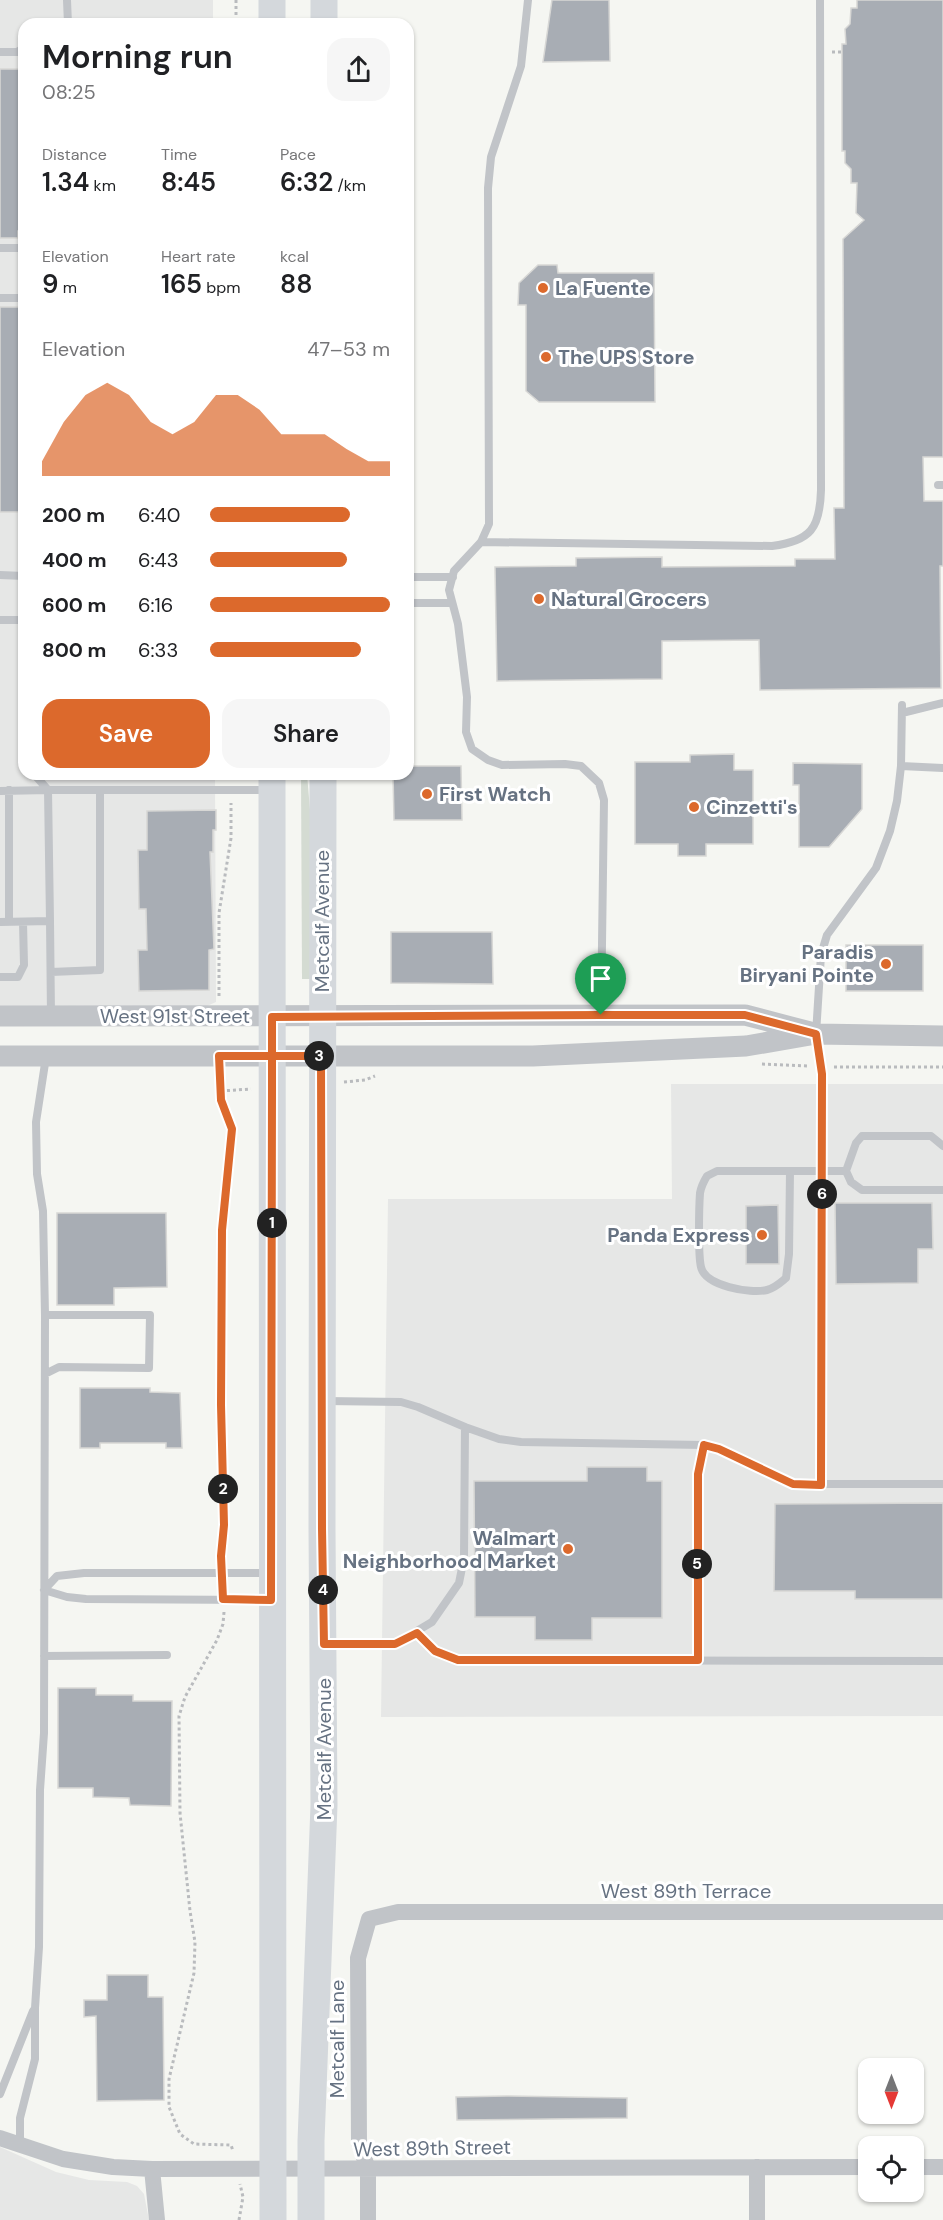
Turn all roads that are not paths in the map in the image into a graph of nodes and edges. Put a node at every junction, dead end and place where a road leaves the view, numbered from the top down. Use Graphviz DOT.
graph roads {
  1 [pos="67,0"];
  2 [pos="272,0"];
  3 [pos="324,0"];
  4 [pos="528,0"];
  5 [pos="820,0"];
  6 [pos="68,18"];
  7 [pos="272,18"];
  8 [pos="324,18"];
  9 [pos="18,51"];
  10 [pos="0,52"];
  11 [pos="0,248"];
  12 [pos="18,248"];
  13 [pos="0,298"];
  14 [pos="18,298"];
  15 [pos="481,542"];
  16 [pos="0,575"];
  17 [pos="18,576"];
  18 [pos="414,576"];
  19 [pos="453,577"];
  20 [pos="414,603"];
  21 [pos="452,603"];
  22 [pos="0,620"];
  23 [pos="18,620"];
  24 [pos="943,703"];
  25 [pos="901,766"];
  26 [pos="943,768"];
  27 [pos="39,780"];
  28 [pos="322,780"];
  29 [pos="272,782"];
  30 [pos="4,790"];
  31 [pos="48,790"];
  32 [pos="100,790"];
  33 [pos="4,866"];
  34 [pos="50,921"];
  35 [pos="4,922"];
  36 [pos="23,922"];
  37 [pos="51,972"];
  38 [pos="0,977"];
  39 [pos="601,1015"];
  40 [pos="51,1016"];
  41 [pos="321,1016"];
  42 [pos="272,1017"];
  43 [pos="4,1018"];
  44 [pos="816,1034"];
  45 [pos="943,1036"];
  46 [pos="272,1055"];
  47 [pos="0,1056"];
  48 [pos="46,1056"];
  49 [pos="321,1056"];
  50 [pos="943,1146"];
  51 [pos="790,1171"];
  52 [pos="822,1171"];
  53 [pos="846,1171"];
  54 [pos="943,1190"];
  55 [pos="45,1315"];
  56 [pos="45,1374"];
  57 [pos="322,1401"];
  58 [pos="465,1427"];
  59 [pos="704,1445"];
  60 [pos="943,1484"];
  61 [pos="821,1485"];
  62 [pos="271,1587"];
  63 [pos="44,1590"];
  64 [pos="417,1633"];
  65 [pos="324,1644"];
  66 [pos="167,1655"];
  67 [pos="44,1656"];
  68 [pos="698,1660"];
  69 [pos="943,1661"];
  70 [pos="429,1912"];
  71 [pos="943,1912"];
  72 [pos="34,2008"];
  73 [pos="0,2094"];
  74 [pos="0,2138"];
  75 [pos="20,2144"];
  76 [pos="757,2167"];
  77 [pos="858,2167"];
  78 [pos="924,2167"];
  79 [pos="943,2167"];
  80 [pos="152,2169"];
  81 [pos="272,2169"];
  82 [pos="311,2169"];
  83 [pos="368,2169"];
  84 [pos="157,2220"];
  85 [pos="273,2220"];
  86 [pos="311,2220"];
  87 [pos="368,2220"];
  88 [pos="757,2220"];
  1 -- 6 [label="lane"];
  2 -- 7 [label="main road"];
  3 -- 8 [label="main road"];
  4 -- 15 [label="lane"];
  5 -- 15 [label="lane"];
  9 -- 10 [label="lane"];
  11 -- 12 [label="lane"];
  13 -- 14 [label="lane"];
  15 -- 19 [label="lane"];
  16 -- 17 [label="lane"];
  18 -- 19 [label="lane"];
  19 -- 21 [label="lane"];
  20 -- 21 [label="lane"];
  21 -- 39 [label="lane"];
  22 -- 23 [label="lane"];
  24 -- 25 [label="lane"];
  25 -- 26 [label="lane"];
  25 -- 44 [label="lane"];
  27 -- 31 [label="lane"];
  28 -- 41 [label="main road, Metcalf Avenue"];
  29 -- 32 [label="lane"];
  29 -- 42 [label="main road"];
  30 -- 31 [label="lane"];
  30 -- 33 [label="lane"];
  31 -- 32 [label="lane"];
  31 -- 34 [label="lane"];
  32 -- 37 [label="lane"];
  33 -- 35 [label="lane"];
  34 -- 36 [label="lane"];
  34 -- 37 [label="lane"];
  35 -- 36 [label="lane"];
  36 -- 38 [label="lane"];
  37 -- 40 [label="lane"];
  39 -- 41 [label="street, West 91st Street"];
  39 -- 44 [label="street, West 91st Street"];
  40 -- 42 [label="street, West 91st Street"];
  40 -- 43 [label="street, West 91st Street"];
  41 -- 42 [label="street, West 91st Street"];
  41 -- 49 [label="main road, Metcalf Avenue"];
  42 -- 46 [label="main road"];
  44 -- 45 [label="street, West 91st Street"];
  44 -- 49 [label="street, West 91st Street"];
  44 -- 52 [label="lane"];
  46 -- 48 [label="street, West 91st Street"];
  46 -- 49 [label="street, West 91st Street"];
  46 -- 62 [label="main road"];
  47 -- 48 [label="street, West 91st Street"];
  48 -- 55 [label="lane"];
  49 -- 57 [label="main road, Metcalf Avenue"];
  50 -- 53 [label="lane"];
  51 -- 51 [label="lane"];
  51 -- 52 [label="lane"];
  52 -- 53 [label="lane"];
  52 -- 61 [label="lane"];
  53 -- 54 [label="lane"];
  55 -- 56 [label="lane"];
  55 -- 56 [label="lane"];
  56 -- 63 [label="lane"];
  57 -- 58 [label="lane"];
  57 -- 65 [label="main road, Metcalf Avenue"];
  58 -- 59 [label="lane"];
  58 -- 64 [label="lane"];
  59 -- 61 [label="lane"];
  59 -- 68 [label="lane"];
  60 -- 61 [label="lane"];
  62 -- 63 [label="lane"];
  62 -- 63 [label="lane"];
  62 -- 81 [label="main road"];
  63 -- 67 [label="lane"];
  64 -- 65 [label="lane"];
  64 -- 68 [label="lane"];
  65 -- 82 [label="main road, Metcalf Avenue"];
  66 -- 67 [label="lane"];
  67 -- 72 [label="lane"];
  68 -- 69 [label="lane"];
  70 -- 71 [label="street, West 89th Terrace"];
  70 -- 83 [label="street, Metcalf Lane"];
  72 -- 73 [label="lane"];
  72 -- 75 [label="lane"];
  74 -- 75 [label="street, West 89th Street"];
  75 -- 80 [label="street, West 89th Street"];
  76 -- 77 [label="street, West 89th Street"];
  76 -- 83 [label="street, West 89th Street"];
  76 -- 88 [label="street"];
  78 -- 79 [label="street"];
  80 -- 81 [label="street, West 89th Street"];
  80 -- 84 [label="street"];
  81 -- 82 [label="street, West 89th Street"];
  81 -- 85 [label="main road"];
  82 -- 83 [label="street, West 89th Street"];
  82 -- 86 [label="main road, Metcalf Avenue"];
  83 -- 87 [label="street, Metcalf Lane"];
}
